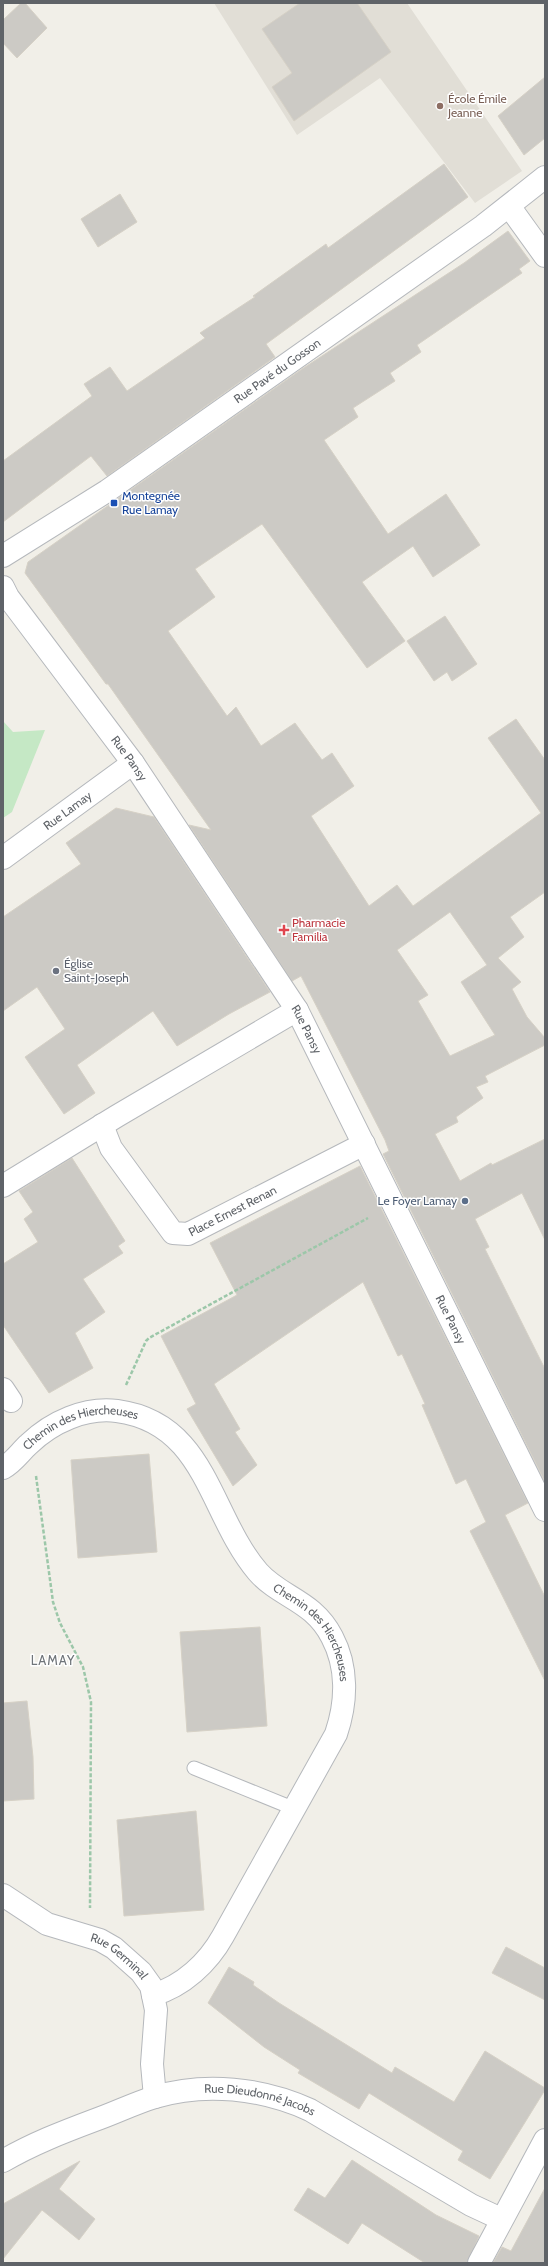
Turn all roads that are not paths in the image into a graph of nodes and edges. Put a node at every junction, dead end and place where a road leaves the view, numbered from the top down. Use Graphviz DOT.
graph roads {
  1 [pos="545,177"];
  2 [pos="509,206"];
  3 [pos="545,256"];
  4 [pos="3,556"];
  5 [pos="3,586"];
  6 [pos="132,763"];
  7 [pos="3,858"];
  8 [pos="297,1010"];
  9 [pos="102,1125"];
  10 [pos="364,1144"];
  11 [pos="3,1186"];
  12 [pos="3,1468"];
  13 [pos="545,1510"];
  14 [pos="194,1768"];
  15 [pos="295,1809"];
  16 [pos="3,1895"];
  17 [pos="153,1996"];
  18 [pos="155,2097"];
  19 [pos="545,2140"];
  20 [pos="3,2161"];
  21 [pos="501,2219"];
  22 [pos="479,2263"];
  1 -- 2 [label="street, Rue Pavé du Gosson"];
  2 -- 3 [label="street"];
  2 -- 4 [label="street, Rue Pavé du Gosson"];
  5 -- 6 [label="street, Rue Pansy"];
  6 -- 7 [label="street, Rue Lamay"];
  6 -- 8 [label="street, Rue Pansy"];
  8 -- 9 [label="street"];
  8 -- 10 [label="street, Rue Pansy"];
  9 -- 10 [label="street, Place Ernest Renan"];
  9 -- 11 [label="street"];
  10 -- 13 [label="street, Rue Pansy"];
  12 -- 15 [label="street, Chemin des Hiercheuses"];
  14 -- 15 [label="lane"];
  15 -- 17 [label="street, Chemin des Hiercheuses"];
  16 -- 17 [label="street, Rue Germinal"];
  17 -- 18 [label="street, Rue Germinal"];
  18 -- 20 [label="street, Rue Dieudonné Jacobs"];
  18 -- 21 [label="street, Rue Dieudonné Jacobs"];
  19 -- 21 [label="street"];
  21 -- 22 [label="street"];
}
